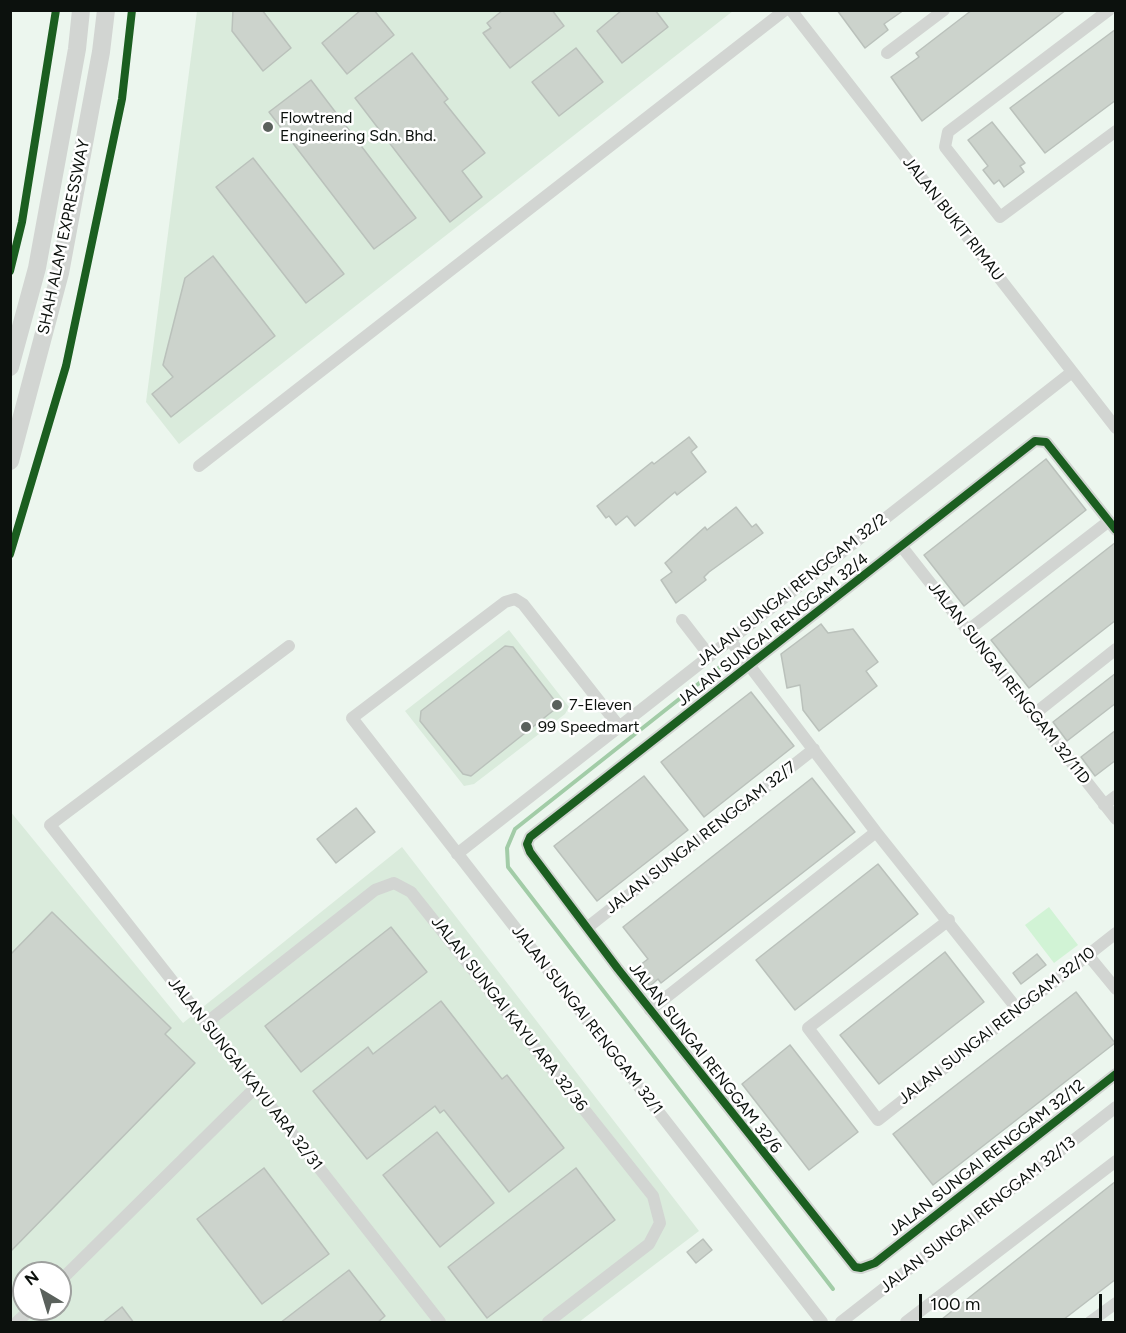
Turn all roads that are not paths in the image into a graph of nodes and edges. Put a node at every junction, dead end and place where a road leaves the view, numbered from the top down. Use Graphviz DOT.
graph roads {
  1 [pos="81,10"];
  2 [pos="106,10"];
  3 [pos="785,10"];
  4 [pos="791,10"];
  5 [pos="944,10"];
  6 [pos="1109,10"];
  7 [pos="887,53"];
  8 [pos="1116,131"];
  9 [pos="10,368"];
  10 [pos="1072,372"];
  11 [pos="1115,427"];
  12 [pos="10,461"];
  13 [pos="199,466"];
  14 [pos="1112,525"];
  15 [pos="902,547"];
  16 [pos="682,620"];
  17 [pos="967,631"];
  18 [pos="730,640"];
  19 [pos="290,646"];
  20 [pos="1116,649"];
  21 [pos="709,655"];
  22 [pos="750,665"];
  23 [pos="1032,715"];
  24 [pos="618,725"];
  25 [pos="814,749"];
  26 [pos="1116,796"];
  27 [pos="1104,805"];
  28 [pos="1116,819"];
  29 [pos="876,832"];
  30 [pos="527,844"];
  31 [pos="457,854"];
  32 [pos="949,920"];
  33 [pos="588,927"];
  34 [pos="1116,933"];
  35 [pos="1088,955"];
  36 [pos="1116,989"];
  37 [pos="650,1010"];
  38 [pos="1018,1010"];
  39 [pos="206,1023"];
  40 [pos="1116,1074"];
  41 [pos="256,1087"];
  42 [pos="1116,1107"];
  43 [pos="1116,1161"];
  44 [pos="875,1263"];
  45 [pos="72,1269"];
  46 [pos="1116,1303"];
  47 [pos="440,1323"];
  48 [pos="548,1323"];
  49 [pos="822,1323"];
  50 [pos="841,1323"];
  51 [pos="906,1323"];
  52 [pos="1090,1323"];
  1 -- 9 [label="highway, SHAH ALAM EXPRESSWAY"];
  2 -- 12 [label="highway, SHAH ALAM EXPRESSWAY"];
  3 -- 13 [label="street"];
  4 -- 10 [label="street, JALAN BUKIT RIMAU"];
  5 -- 7 [label="street"];
  6 -- 8 [label="street"];
  10 -- 11 [label="street, JALAN BUKIT RIMAU"];
  10 -- 18 [label="street, JALAN SUNGAI RENGGAM 32/2"];
  14 -- 15 [label="street, JALAN SUNGAI RENGGAM 32/4"];
  14 -- 17 [label="street"];
  15 -- 17 [label="street, JALAN SUNGAI RENGGAM 32/11D"];
  15 -- 22 [label="street, JALAN SUNGAI RENGGAM 32/4"];
  16 -- 21 [label="street"];
  17 -- 23 [label="street, JALAN SUNGAI RENGGAM 32/11D"];
  18 -- 21 [label="street, JALAN SUNGAI RENGGAM 32/2"];
  18 -- 22 [label="street"];
  19 -- 39 [label="street, JALAN SUNGAI KAYU ARA 32/31"];
  20 -- 23 [label="street"];
  21 -- 24 [label="street, JALAN SUNGAI RENGGAM 32/2"];
  22 -- 25 [label="street"];
  22 -- 30 [label="street, JALAN SUNGAI RENGGAM 32/4"];
  23 -- 27 [label="street, JALAN SUNGAI RENGGAM 32/11D"];
  24 -- 31 [label="street, JALAN SUNGAI RENGGAM 32/2"];
  24 -- 31 [label="street, JALAN SUNGAI RENGGAM 32/1"];
  25 -- 29 [label="street"];
  25 -- 33 [label="street, JALAN SUNGAI RENGGAM 32/7"];
  26 -- 27 [label="street"];
  27 -- 28 [label="street, JALAN SUNGAI RENGGAM 32/11D"];
  29 -- 32 [label="street"];
  29 -- 37 [label="street"];
  30 -- 33 [label="street, JALAN SUNGAI RENGGAM 32/6"];
  31 -- 49 [label="street, JALAN SUNGAI RENGGAM 32/1"];
  32 -- 38 [label="street"];
  32 -- 38 [label="street, JALAN SUNGAI RENGGAM 32/10"];
  33 -- 37 [label="street, JALAN SUNGAI RENGGAM 32/6"];
  34 -- 35 [label="street, JALAN SUNGAI RENGGAM 32/10"];
  35 -- 36 [label="street"];
  35 -- 38 [label="street, JALAN SUNGAI RENGGAM 32/10"];
  37 -- 44 [label="street, JALAN SUNGAI RENGGAM 32/6"];
  39 -- 41 [label="street, JALAN SUNGAI KAYU ARA 32/31"];
  39 -- 48 [label="street, JALAN SUNGAI KAYU ARA 32/36"];
  40 -- 44 [label="street, JALAN SUNGAI RENGGAM 32/12"];
  41 -- 45 [label="street"];
  41 -- 47 [label="street, JALAN SUNGAI KAYU ARA 32/31"];
  42 -- 50 [label="street, JALAN SUNGAI RENGGAM 32/13"];
  43 -- 51 [label="street"];
  46 -- 52 [label="street"];
}
